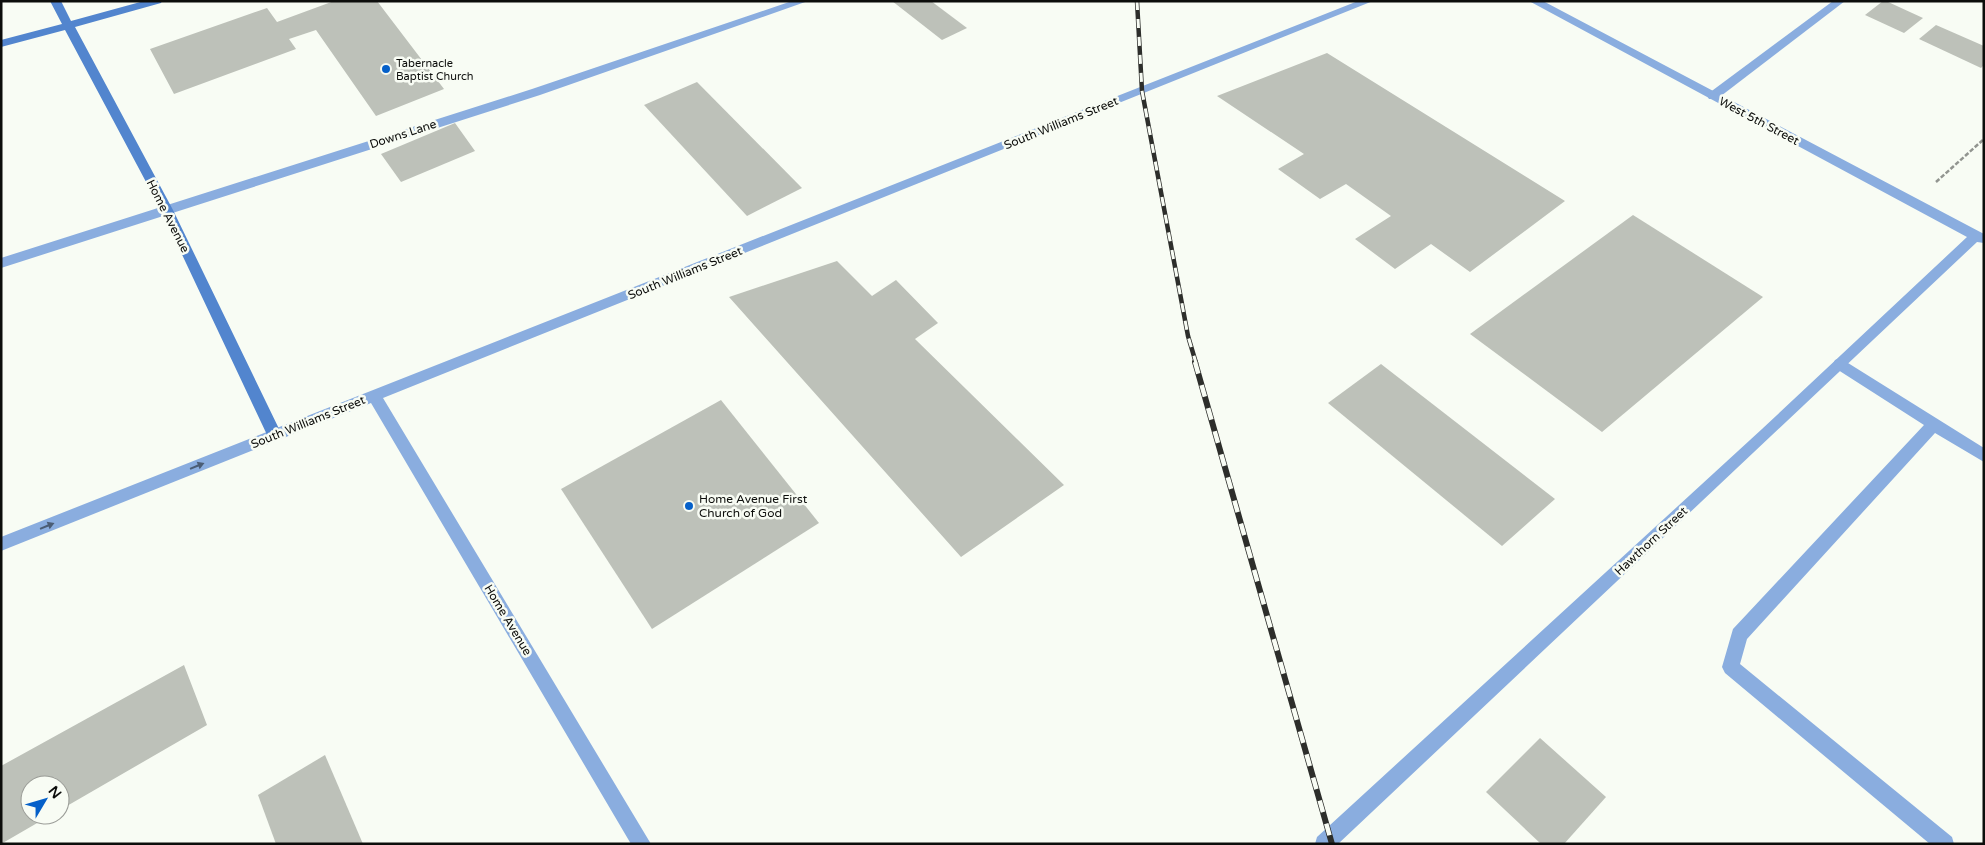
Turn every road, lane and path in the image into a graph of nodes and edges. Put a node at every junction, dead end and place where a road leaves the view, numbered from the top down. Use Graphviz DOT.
graph roads {
  1 [pos="55,1"];
  2 [pos="157,1"];
  3 [pos="803,1"];
  4 [pos="1368,1"];
  5 [pos="1534,1"];
  6 [pos="1840,1"];
  7 [pos="68,26"];
  8 [pos="1,44"];
  9 [pos="1713,96"];
  10 [pos="1984,139"];
  11 [pos="1935,182"];
  12 [pos="166,210"];
  13 [pos="1980,238"];
  14 [pos="1,264"];
  15 [pos="1840,364"];
  16 [pos="374,396"];
  17 [pos="1934,424"];
  18 [pos="274,436"];
  19 [pos="1984,456"];
  20 [pos="1,544"];
  21 [pos="642,844"];
  22 [pos="1324,844"];
  23 [pos="1945,844"];
  1 -- 7 [label="street, Home Avenue"];
  2 -- 7 [label="street"];
  3 -- 12 [label="street, Downs Lane"];
  4 -- 16 [label="street, South Williams Street"];
  5 -- 9 [label="street, West 5th Street"];
  6 -- 9 [label="street"];
  7 -- 8 [label="street"];
  7 -- 12 [label="street, Home Avenue"];
  9 -- 13 [label="street, West 5th Street"];
  10 -- 11 [label="path"];
  12 -- 14 [label="street, Downs Lane"];
  12 -- 18 [label="street, Home Avenue"];
  13 -- 15 [label="street, Hawthorn Street"];
  15 -- 17 [label="street"];
  15 -- 22 [label="street, Hawthorn Street"];
  16 -- 18 [label="street, South Williams Street"];
  16 -- 21 [label="street, Home Avenue"];
  17 -- 19 [label="street"];
  17 -- 23 [label="street"];
  20 -- 18 [label="street, South Williams Street, one-way"];
}
